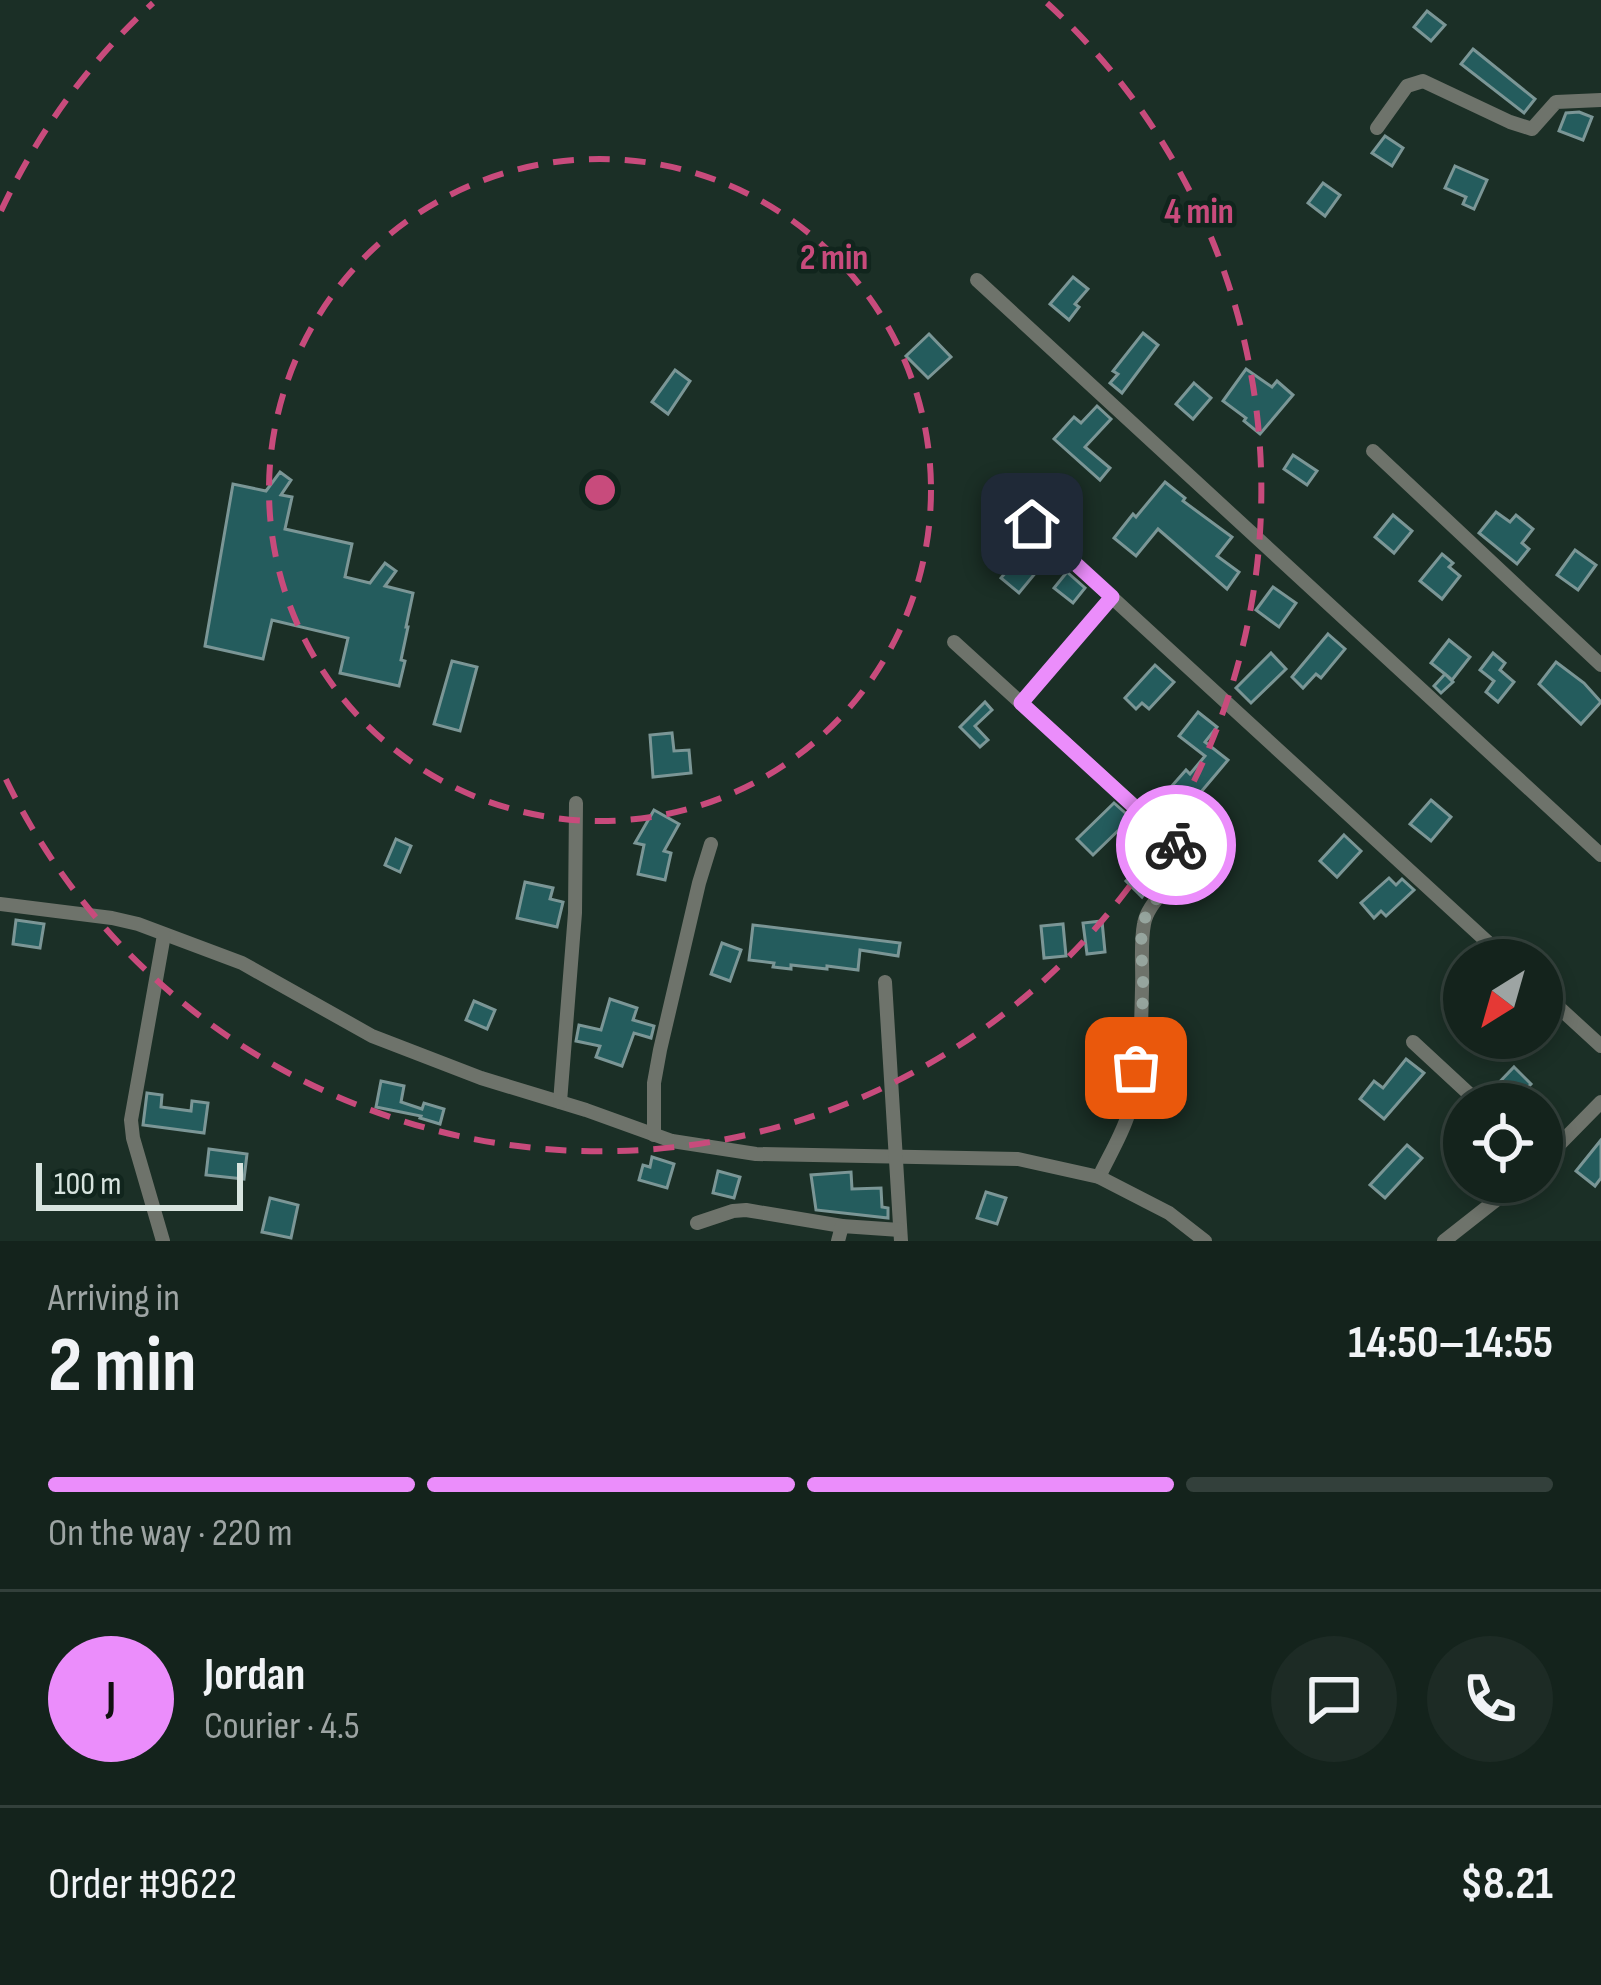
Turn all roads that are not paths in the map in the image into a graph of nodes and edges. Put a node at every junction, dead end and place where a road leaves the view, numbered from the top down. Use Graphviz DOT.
graph roads {
  1 [pos="1601,100"];
  2 [pos="1377,128"];
  3 [pos="977,280"];
  4 [pos="1373,451"];
  5 [pos="1032,524"];
  6 [pos="1112,597"];
  7 [pos="954,642"];
  8 [pos="1601,665"];
  9 [pos="1021,703"];
  10 [pos="576,803"];
  11 [pos="711,844"];
  12 [pos="1601,855"];
  13 [pos="0,904"];
  14 [pos="164,935"];
  15 [pos="1484,939"];
  16 [pos="885,982"];
  17 [pos="1563,1011"];
  18 [pos="1413,1042"];
  19 [pos="1601,1046"];
  20 [pos="1457,1083"];
  21 [pos="560,1102"];
  22 [pos="1601,1102"];
  23 [pos="654,1135"];
  24 [pos="1563,1141"];
  25 [pos="897,1158"];
  26 [pos="1099,1177"];
  27 [pos="1492,1203"];
  28 [pos="698,1223"];
  29 [pos="840,1233"];
  30 [pos="900,1236"];
  31 [pos="164,1241"];
  32 [pos="1205,1241"];
  33 [pos="1444,1241"];
  1 -- 2 [label="street"];
  3 -- 12 [label="street"];
  4 -- 8 [label="street"];
  5 -- 6 [label="street"];
  6 -- 9 [label="street"];
  6 -- 15 [label="street"];
  7 -- 9 [label="street"];
  9 -- 26 [label="street"];
  10 -- 21 [label="street"];
  11 -- 23 [label="street"];
  13 -- 14 [label="street"];
  14 -- 21 [label="street"];
  14 -- 31 [label="street"];
  16 -- 25 [label="street"];
  17 -- 19 [label="street"];
  18 -- 20 [label="street"];
  21 -- 23 [label="street"];
  22 -- 24 [label="street"];
  23 -- 25 [label="street"];
  25 -- 26 [label="street"];
  25 -- 30 [label="street"];
  26 -- 32 [label="street"];
  27 -- 33 [label="street"];
  28 -- 29 [label="street"];
  29 -- 30 [label="street"];
}
